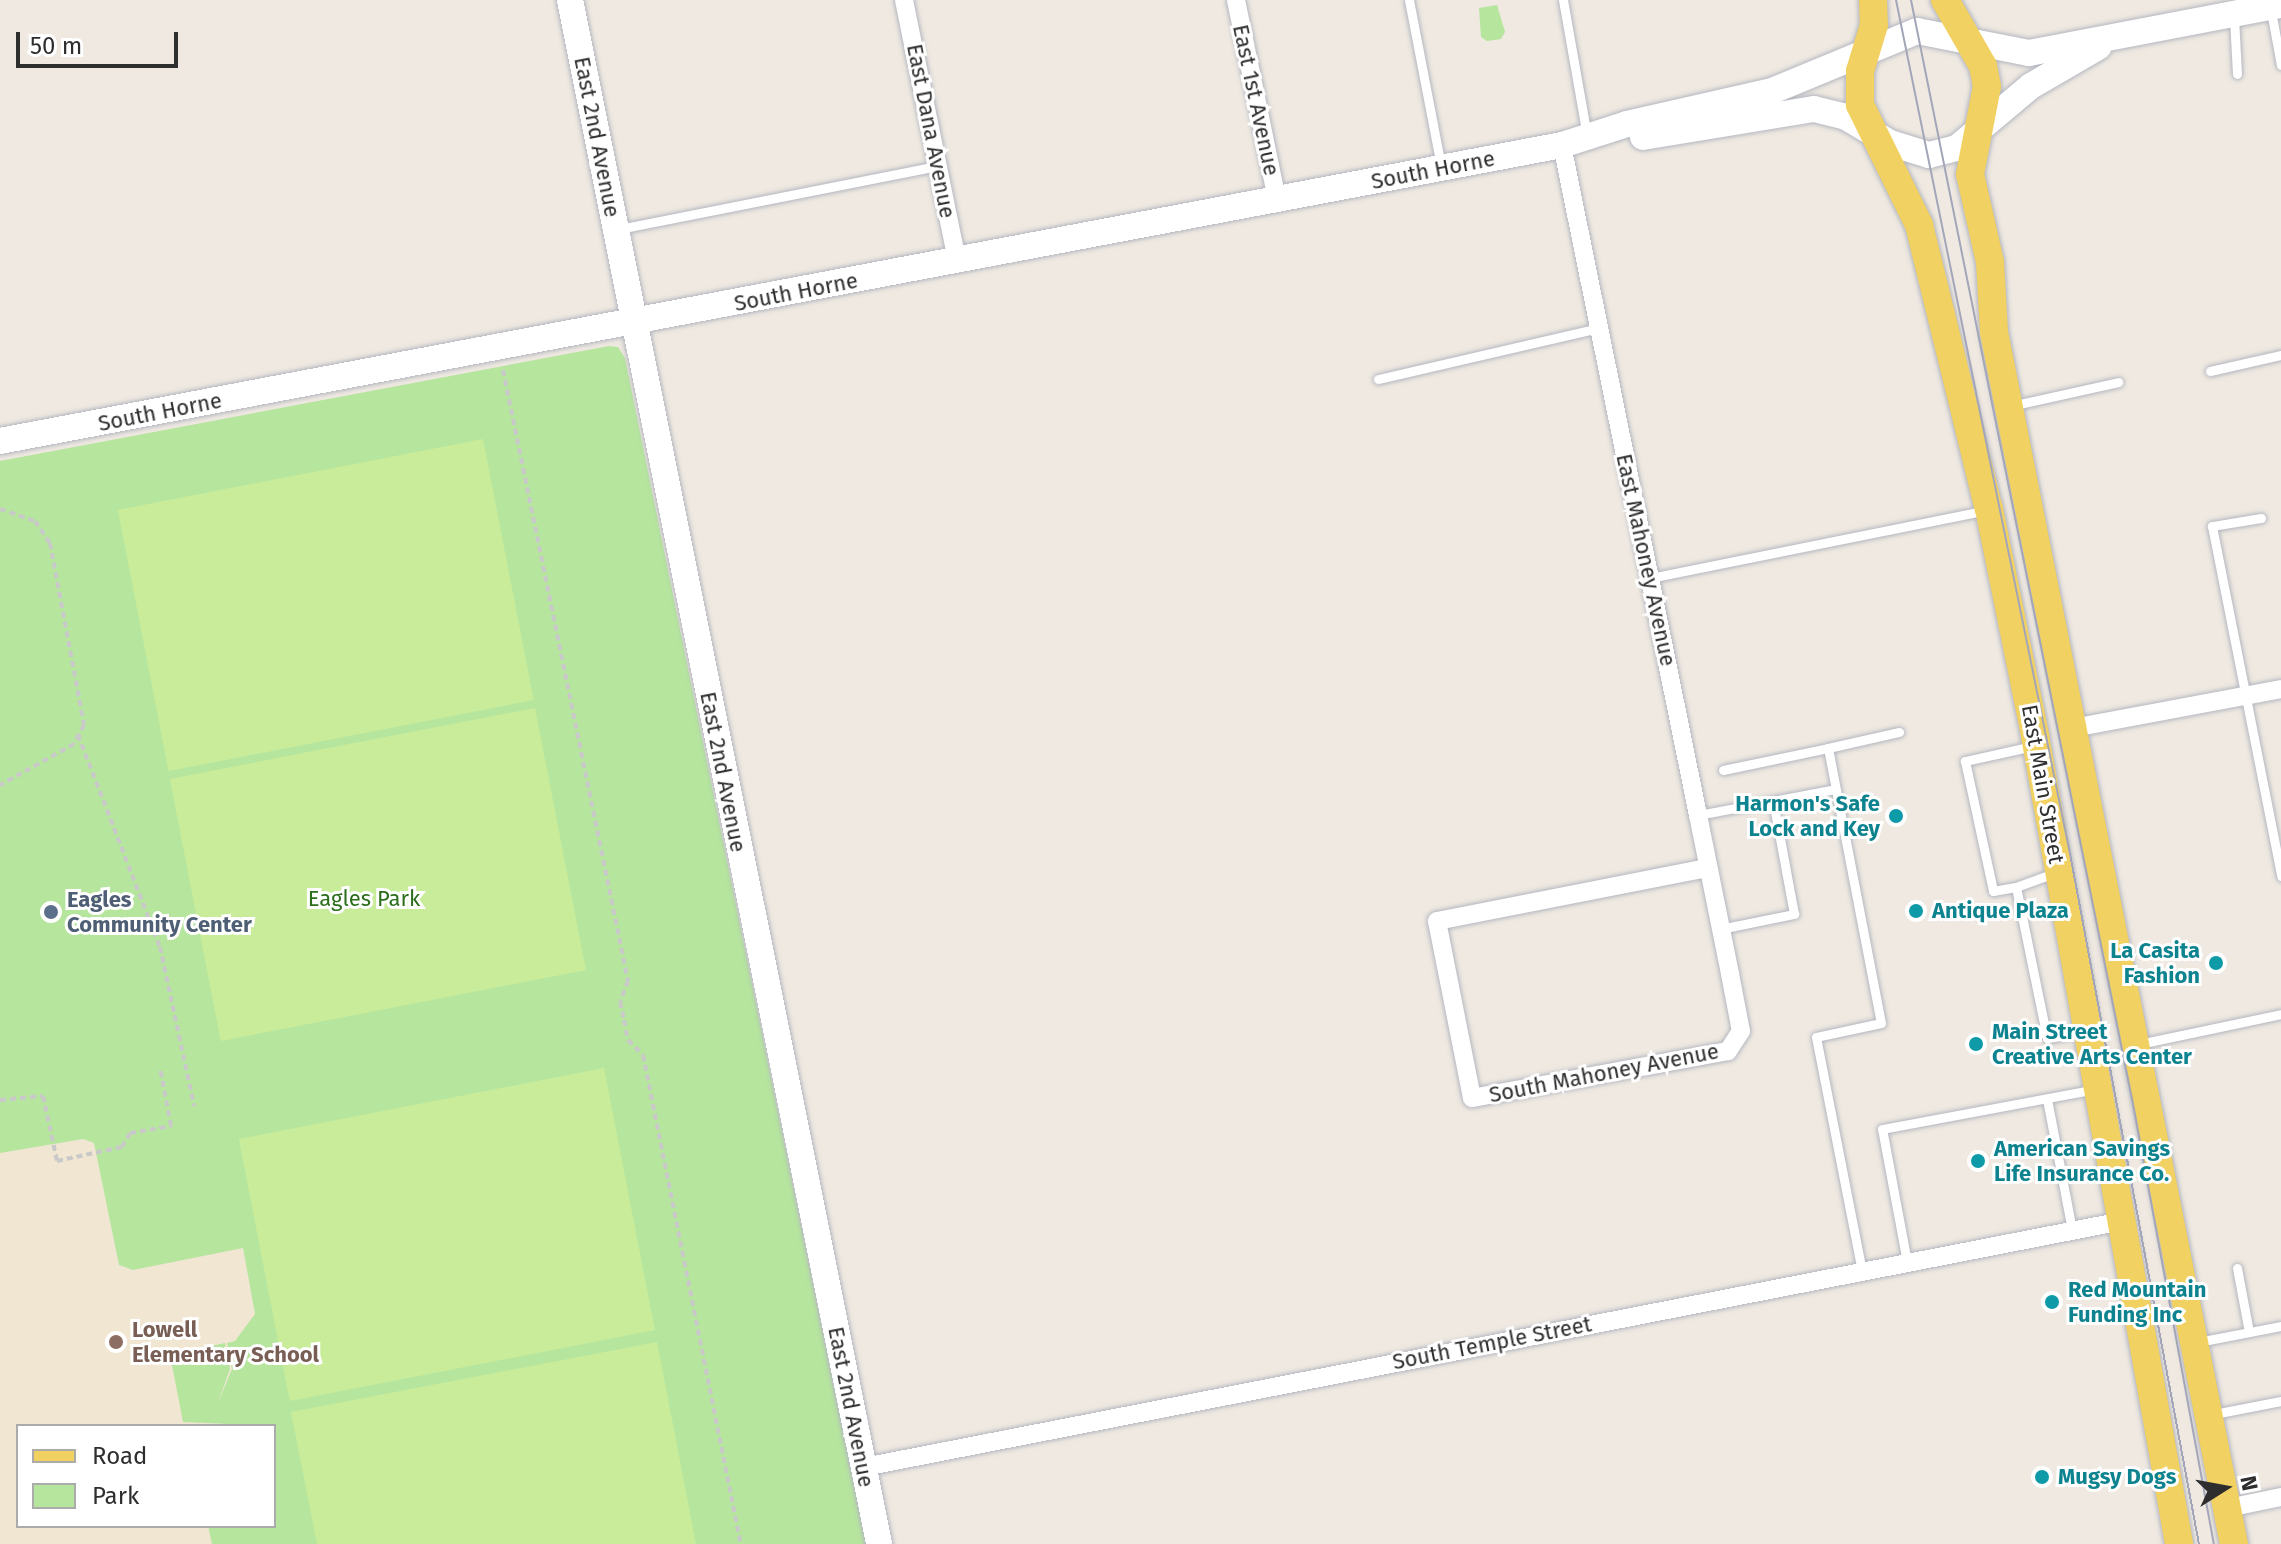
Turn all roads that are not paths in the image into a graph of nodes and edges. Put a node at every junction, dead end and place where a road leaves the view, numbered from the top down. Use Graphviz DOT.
graph roads {
  1 [pos="570,0"];
  2 [pos="904,0"];
  3 [pos="1236,0"];
  4 [pos="1409,0"];
  5 [pos="1563,0"];
  6 [pos="1873,0"];
  7 [pos="1945,0"];
  8 [pos="2276,6"];
  9 [pos="2233,15"];
  10 [pos="2108,42"];
  11 [pos="1968,45"];
  12 [pos="1865,53"];
  13 [pos="2281,65"];
  14 [pos="2237,74"];
  15 [pos="1872,133"];
  16 [pos="1979,133"];
  17 [pos="1590,139"];
  18 [pos="1562,145"];
  19 [pos="938,166"];
  20 [pos="1442,168"];
  21 [pos="1277,200"];
  22 [pos="616,230"];
  23 [pos="957,261"];
  24 [pos="635,323"];
  25 [pos="1599,328"];
  26 [pos="2281,355"];
  27 [pos="2210,371"];
  28 [pos="1378,379"];
  29 [pos="2118,382"];
  30 [pos="2008,407"];
  31 [pos="0,441"];
  32 [pos="1989,509"];
  33 [pos="2261,518"];
  34 [pos="1650,578"];
  35 [pos="2281,689"];
  36 [pos="2244,696"];
  37 [pos="2073,728"];
  38 [pos="1899,732"];
  39 [pos="2037,745"];
  40 [pos="1828,748"];
  41 [pos="1723,770"];
  42 [pos="1835,789"];
  43 [pos="1773,801"];
  44 [pos="1698,815"];
  45 [pos="1708,868"];
  46 [pos="2059,871"];
  47 [pos="2281,876"];
  48 [pos="2016,887"];
  49 [pos="1720,929"];
  50 [pos="1730,974"];
  51 [pos="2281,1014"];
  52 [pos="2087,1032"];
  53 [pos="2135,1045"];
  54 [pos="2097,1089"];
  55 [pos="2047,1099"];
  56 [pos="2122,1221"];
  57 [pos="2072,1230"];
  58 [pos="1907,1262"];
  59 [pos="2237,1268"];
  60 [pos="1862,1271"];
  61 [pos="2281,1326"];
  62 [pos="2249,1332"];
  63 [pos="2195,1343"];
  64 [pos="2281,1401"];
  65 [pos="2209,1415"];
  66 [pos="864,1467"];
  67 [pos="2281,1497"];
  68 [pos="2228,1508"];
  69 [pos="879,1544"];
  70 [pos="2179,1544"];
  71 [pos="2234,1544"];
  1 -- 22 [label="street, East 2nd Avenue"];
  2 -- 19 [label="street, East Dana Avenue"];
  3 -- 21 [label="street, East 1st Avenue"];
  4 -- 20 [label="lane"];
  5 -- 17 [label="lane"];
  6 -- 12 [label="main road"];
  7 -- 11 [label="main road"];
  8 -- 9 [label="street"];
  8 -- 13 [label="lane"];
  9 -- 10 [label="street"];
  9 -- 14 [label="lane"];
  10 -- 11 [label="street"];
  10 -- 16 [label="street"];
  11 -- 12 [label="street"];
  11 -- 16 [label="main road"];
  12 -- 15 [label="main road"];
  12 -- 17 [label="street, South Horne"];
  15 -- 16 [label="street"];
  15 -- 17 [label="street, South Horne"];
  15 -- 32 [label="main road, East Main Street"];
  16 -- 30 [label="main road, East Main Street"];
  17 -- 18 [label="street, South Horne"];
  18 -- 20 [label="street, South Horne"];
  18 -- 25 [label="street, East Mahoney Avenue"];
  19 -- 22 [label="lane"];
  19 -- 23 [label="street, East Dana Avenue"];
  20 -- 21 [label="street, South Horne"];
  21 -- 23 [label="street, South Horne"];
  22 -- 24 [label="street, East 2nd Avenue"];
  23 -- 24 [label="street, South Horne"];
  24 -- 31 [label="street, South Horne"];
  24 -- 66 [label="street, East 2nd Avenue"];
  25 -- 28 [label="lane"];
  25 -- 34 [label="street, East Mahoney Avenue"];
  26 -- 27 [label="lane"];
  29 -- 30 [label="lane"];
  30 -- 37 [label="main road, East Main Street"];
  32 -- 34 [label="lane"];
  32 -- 39 [label="main road, East Main Street"];
  33 -- 36 [label="lane"];
  34 -- 44 [label="street, East Mahoney Avenue"];
  35 -- 36 [label="street"];
  36 -- 37 [label="street"];
  36 -- 47 [label="lane"];
  37 -- 53 [label="main road, East Main Street"];
  38 -- 40 [label="lane"];
  39 -- 46 [label="main road, East Main Street"];
  39 -- 48 [label="lane"];
  40 -- 41 [label="lane"];
  40 -- 42 [label="lane"];
  42 -- 43 [label="lane"];
  42 -- 60 [label="lane"];
  43 -- 44 [label="lane"];
  43 -- 49 [label="lane"];
  44 -- 45 [label="street, East Mahoney Avenue"];
  45 -- 49 [label="street, East Mahoney Avenue"];
  45 -- 50 [label="street, South Mahoney Avenue"];
  46 -- 48 [label="lane"];
  46 -- 52 [label="main road, East Main Street"];
  48 -- 52 [label="lane"];
  49 -- 50 [label="street, East Mahoney Avenue"];
  51 -- 53 [label="lane"];
  52 -- 54 [label="main road, East Main Street"];
  53 -- 63 [label="main road, East Main Street"];
  54 -- 55 [label="lane"];
  54 -- 56 [label="main road, East Main Street"];
  55 -- 57 [label="lane"];
  55 -- 58 [label="lane"];
  56 -- 57 [label="street, South Temple Street"];
  56 -- 70 [label="main road, East Main Street"];
  57 -- 58 [label="street, South Temple Street"];
  58 -- 60 [label="street, South Temple Street"];
  59 -- 62 [label="lane"];
  60 -- 66 [label="street, South Temple Street"];
  61 -- 62 [label="lane"];
  62 -- 63 [label="lane"];
  63 -- 65 [label="main road, East Main Street"];
  64 -- 65 [label="lane"];
  65 -- 68 [label="main road, East Main Street"];
  66 -- 69 [label="street, East 2nd Avenue"];
  67 -- 68 [label="street"];
  68 -- 71 [label="main road, East Main Street"];
}
